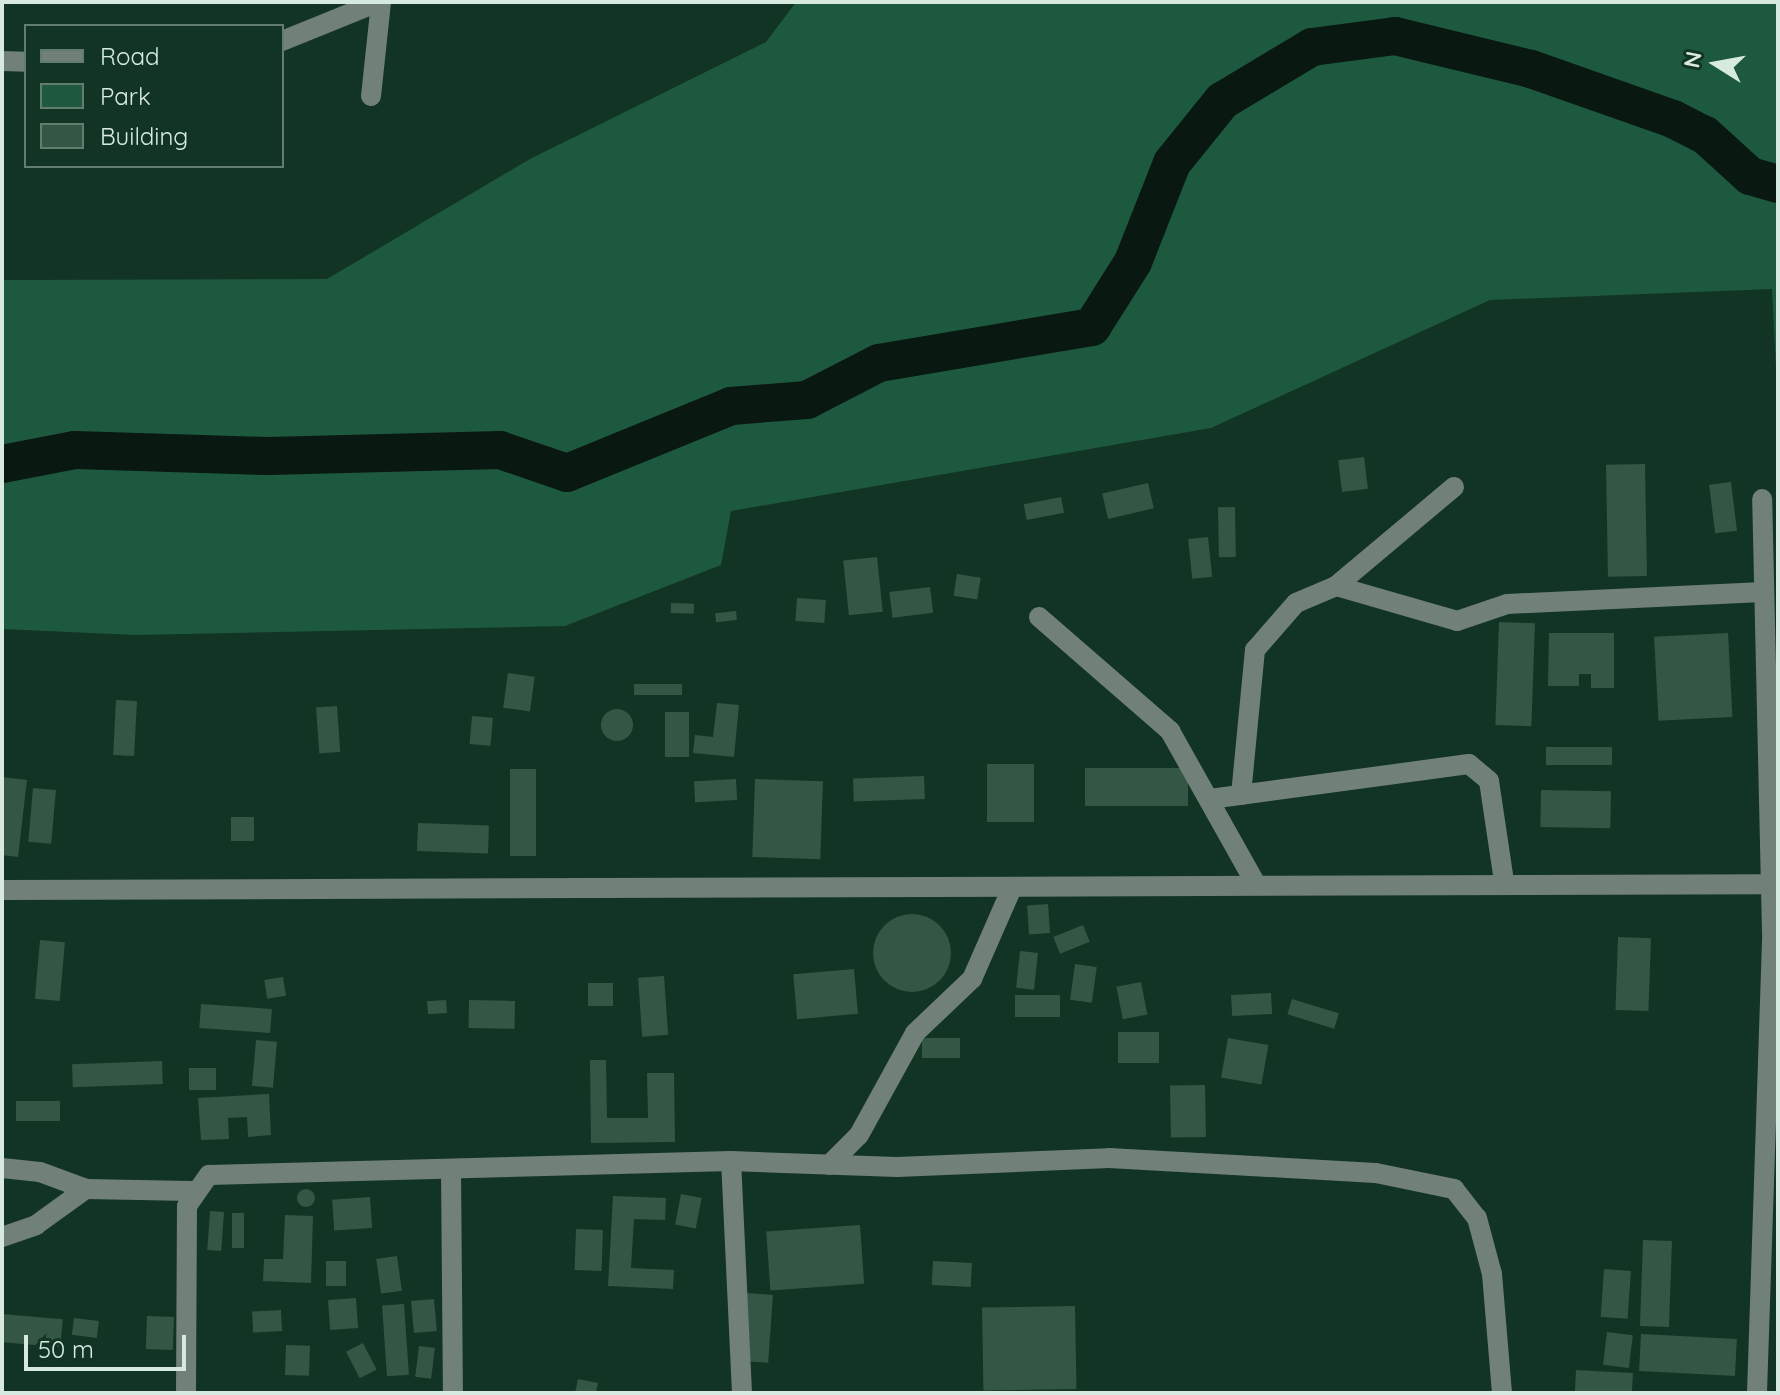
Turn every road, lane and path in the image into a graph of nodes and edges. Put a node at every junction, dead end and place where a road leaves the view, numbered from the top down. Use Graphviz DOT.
graph roads {
  1 [pos="380,2"];
  2 [pos="284,40"];
  3 [pos="2,61"];
  4 [pos="24,62"];
  5 [pos="371,96"];
  6 [pos="1454,487"];
  7 [pos="1762,499"];
  8 [pos="1336,586"];
  9 [pos="1763,592"];
  10 [pos="1039,617"];
  11 [pos="1241,795"];
  12 [pos="1210,799"];
  13 [pos="1504,881"];
  14 [pos="1256,884"];
  15 [pos="1769,884"];
  16 [pos="1012,888"];
  17 [pos="2,890"];
  18 [pos="1775,932"];
  19 [pos="731,1161"];
  20 [pos="829,1165"];
  21 [pos="2,1168"];
  22 [pos="451,1170"];
  23 [pos="86,1189"];
  24 [pos="191,1191"];
  25 [pos="2,1237"];
  26 [pos="1770,1260"];
  27 [pos="186,1393"];
  28 [pos="453,1393"];
  29 [pos="742,1393"];
  30 [pos="1502,1393"];
  31 [pos="1757,1393"];
  1 -- 2 [label="street"];
  1 -- 5 [label="street"];
  3 -- 4 [label="street"];
  6 -- 8 [label="street"];
  7 -- 9 [label="street"];
  8 -- 9 [label="street"];
  8 -- 11 [label="street"];
  9 -- 15 [label="street"];
  10 -- 12 [label="street"];
  11 -- 12 [label="street"];
  11 -- 13 [label="street"];
  12 -- 14 [label="street"];
  13 -- 14 [label="street"];
  13 -- 15 [label="street"];
  14 -- 16 [label="street"];
  15 -- 18 [label="street"];
  16 -- 17 [label="street"];
  16 -- 20 [label="street"];
  18 -- 26 [label="street"];
  19 -- 20 [label="street"];
  19 -- 22 [label="street"];
  19 -- 29 [label="street"];
  20 -- 30 [label="street"];
  21 -- 23 [label="street"];
  22 -- 24 [label="street"];
  22 -- 28 [label="street"];
  23 -- 24 [label="street"];
  23 -- 25 [label="street"];
  24 -- 27 [label="street"];
  26 -- 31 [label="street"];
}
